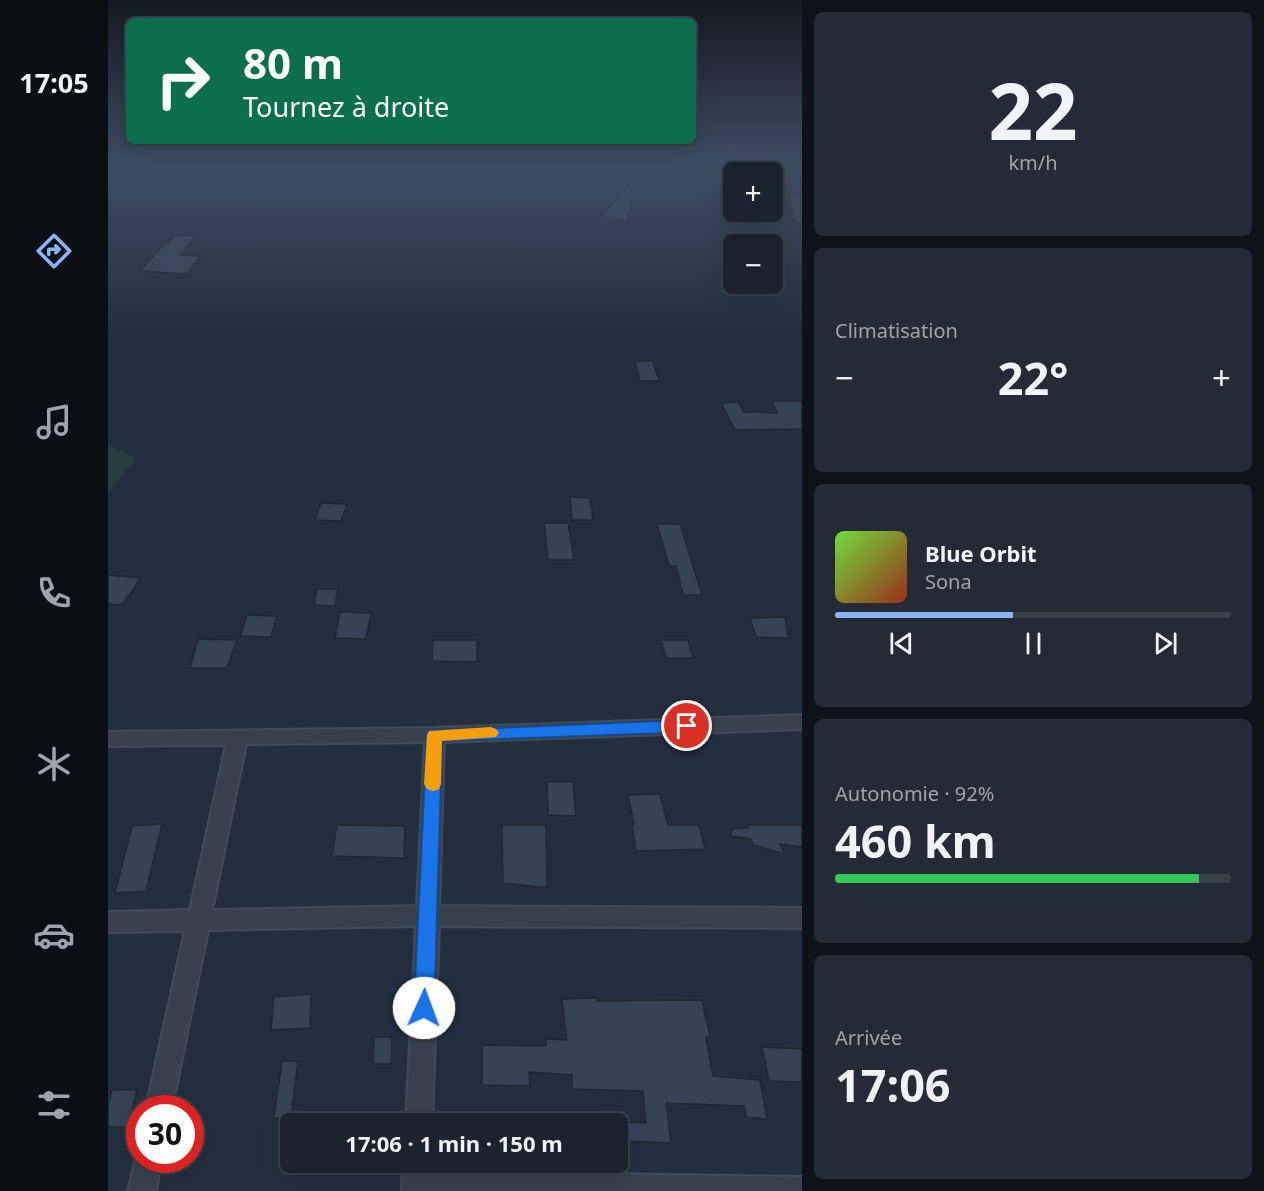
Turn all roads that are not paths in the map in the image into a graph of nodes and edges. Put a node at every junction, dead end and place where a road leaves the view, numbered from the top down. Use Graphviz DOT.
graph roads {
  1 [pos="802,722"];
  2 [pos="435,735"];
  3 [pos="238,736"];
  4 [pos="108,739"];
  5 [pos="427,916"];
  6 [pos="802,918"];
  7 [pos="199,920"];
  8 [pos="108,922"];
  9 [pos="162,1095"];
  10 [pos="419,1113"];
  11 [pos="145,1173"];
  12 [pos="417,1180"];
  13 [pos="142,1191"];
  14 [pos="802,1191"];
  1 -- 2 [label="street"];
  2 -- 3 [label="street"];
  2 -- 5 [label="street"];
  3 -- 4 [label="street"];
  3 -- 7 [label="street"];
  5 -- 6 [label="street"];
  5 -- 7 [label="street"];
  5 -- 10 [label="street"];
  7 -- 8 [label="street"];
  7 -- 9 [label="street"];
  11 -- 13 [label="street"];
  12 -- 14 [label="street"];
}
